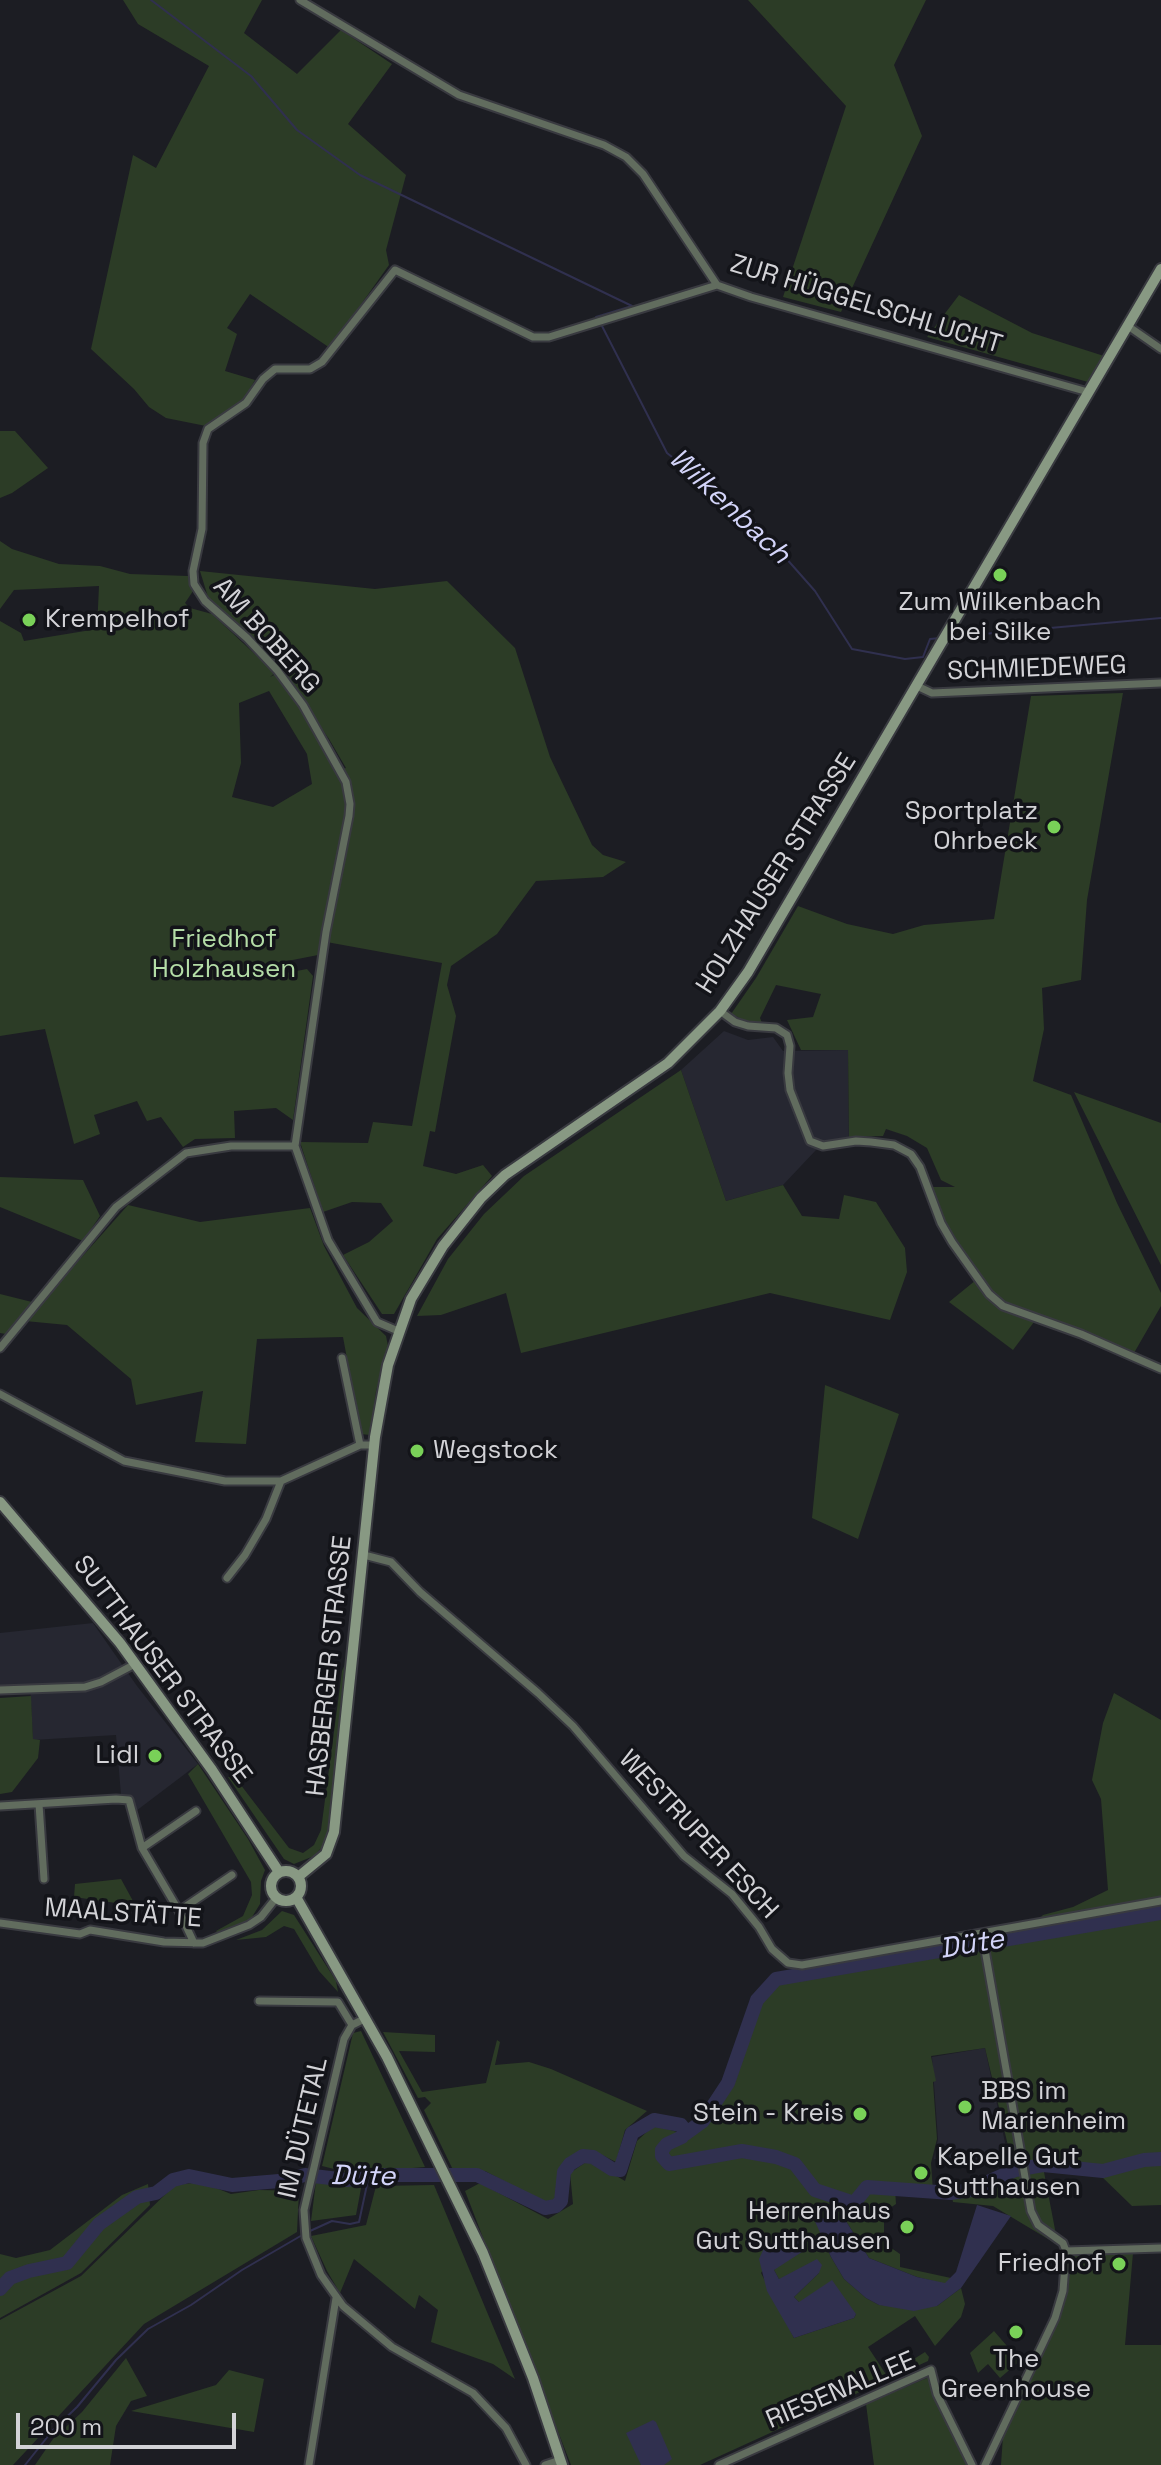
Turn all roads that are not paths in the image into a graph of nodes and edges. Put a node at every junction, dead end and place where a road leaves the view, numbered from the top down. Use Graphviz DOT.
graph roads {
  1 [pos="300,0"];
  2 [pos="1161,269"];
  3 [pos="717,285"];
  4 [pos="1128,326"];
  5 [pos="1161,349"];
  6 [pos="1088,392"];
  7 [pos="1161,683"];
  8 [pos="917,686"];
  9 [pos="720,1011"];
  10 [pos="295,1146"];
  11 [pos="398,1331"];
  12 [pos="0,1348"];
  13 [pos="342,1358"];
  14 [pos="1161,1369"];
  15 [pos="0,1394"];
  16 [pos="374,1441"];
  17 [pos="360,1445"];
  18 [pos="281,1481"];
  19 [pos="0,1502"];
  20 [pos="364,1555"];
  21 [pos="227,1578"];
  22 [pos="135,1664"];
  23 [pos="0,1690"];
  24 [pos="39,1804"];
  25 [pos="0,1806"];
  26 [pos="196,1811"];
  27 [pos="142,1848"];
  28 [pos="279,1872"];
  29 [pos="232,1875"];
  30 [pos="298,1877"];
  31 [pos="44,1879"];
  32 [pos="296,1897"];
  33 [pos="276,1898"];
  34 [pos="1161,1901"];
  35 [pos="179,1911"];
  36 [pos="0,1923"];
  37 [pos="983,1940"];
  38 [pos="194,1943"];
  39 [pos="259,2001"];
  40 [pos="366,2018"];
  41 [pos="352,2025"];
  42 [pos="1161,2248"];
  43 [pos="1066,2251"];
  44 [pos="336,2298"];
  45 [pos="561,2462"];
  46 [pos="309,2465"];
  47 [pos="526,2465"];
  48 [pos="545,2465"];
  49 [pos="719,2465"];
  50 [pos="972,2465"];
  51 [pos="985,2465"];
  1 -- 3 [label="street, ZUR HÜGGELSCHLUCHT"];
  2 -- 4 [label="street, HOLZHAUSER STRASSE"];
  3 -- 6 [label="street, ZUR HÜGGELSCHLUCHT"];
  3 -- 10 [label="street, AM BOBERG"];
  4 -- 5 [label="street"];
  4 -- 6 [label="street, HOLZHAUSER STRASSE"];
  6 -- 8 [label="street, HOLZHAUSER STRASSE"];
  7 -- 8 [label="street, SCHMIEDEWEG"];
  8 -- 9 [label="street, HOLZHAUSER STRASSE"];
  9 -- 11 [label="street, HOLZHAUSER STRASSE"];
  9 -- 14 [label="street"];
  10 -- 11 [label="street, AM BOBERG"];
  10 -- 12 [label="street"];
  11 -- 16 [label="street, HOLZHAUSER STRASSE"];
  13 -- 17 [label="street"];
  15 -- 18 [label="street"];
  16 -- 17 [label="street"];
  16 -- 20 [label="street, HASBERGER STRASSE"];
  17 -- 18 [label="street"];
  18 -- 21 [label="street"];
  19 -- 22 [label="street, SUTTHAUSER STRASSE"];
  20 -- 30 [label="street, HASBERGER STRASSE"];
  20 -- 37 [label="street, WESTRUPER ESCH"];
  22 -- 23 [label="street"];
  22 -- 28 [label="street, SUTTHAUSER STRASSE"];
  24 -- 25 [label="street"];
  24 -- 27 [label="street"];
  24 -- 31 [label="street"];
  26 -- 27 [label="street"];
  27 -- 35 [label="street"];
  28 -- 30 [label="street"];
  28 -- 33 [label="street"];
  29 -- 35 [label="street"];
  30 -- 32 [label="street"];
  32 -- 33 [label="street"];
  32 -- 40 [label="street"];
  33 -- 38 [label="street, MAALSTÄTTE"];
  34 -- 37 [label="street, WESTRUPER ESCH"];
  35 -- 38 [label="street"];
  36 -- 38 [label="street, MAALSTÄTTE"];
  37 -- 43 [label="street"];
  39 -- 41 [label="street"];
  40 -- 41 [label="street"];
  40 -- 45 [label="street"];
  41 -- 44 [label="street, IM DÜTETAL"];
  42 -- 43 [label="street"];
  43 -- 51 [label="street"];
  44 -- 46 [label="street"];
  44 -- 47 [label="street, IM DÜTETAL"];
  45 -- 48 [label="street"];
  49 -- 50 [label="street, RIESENALLEE"];
}
